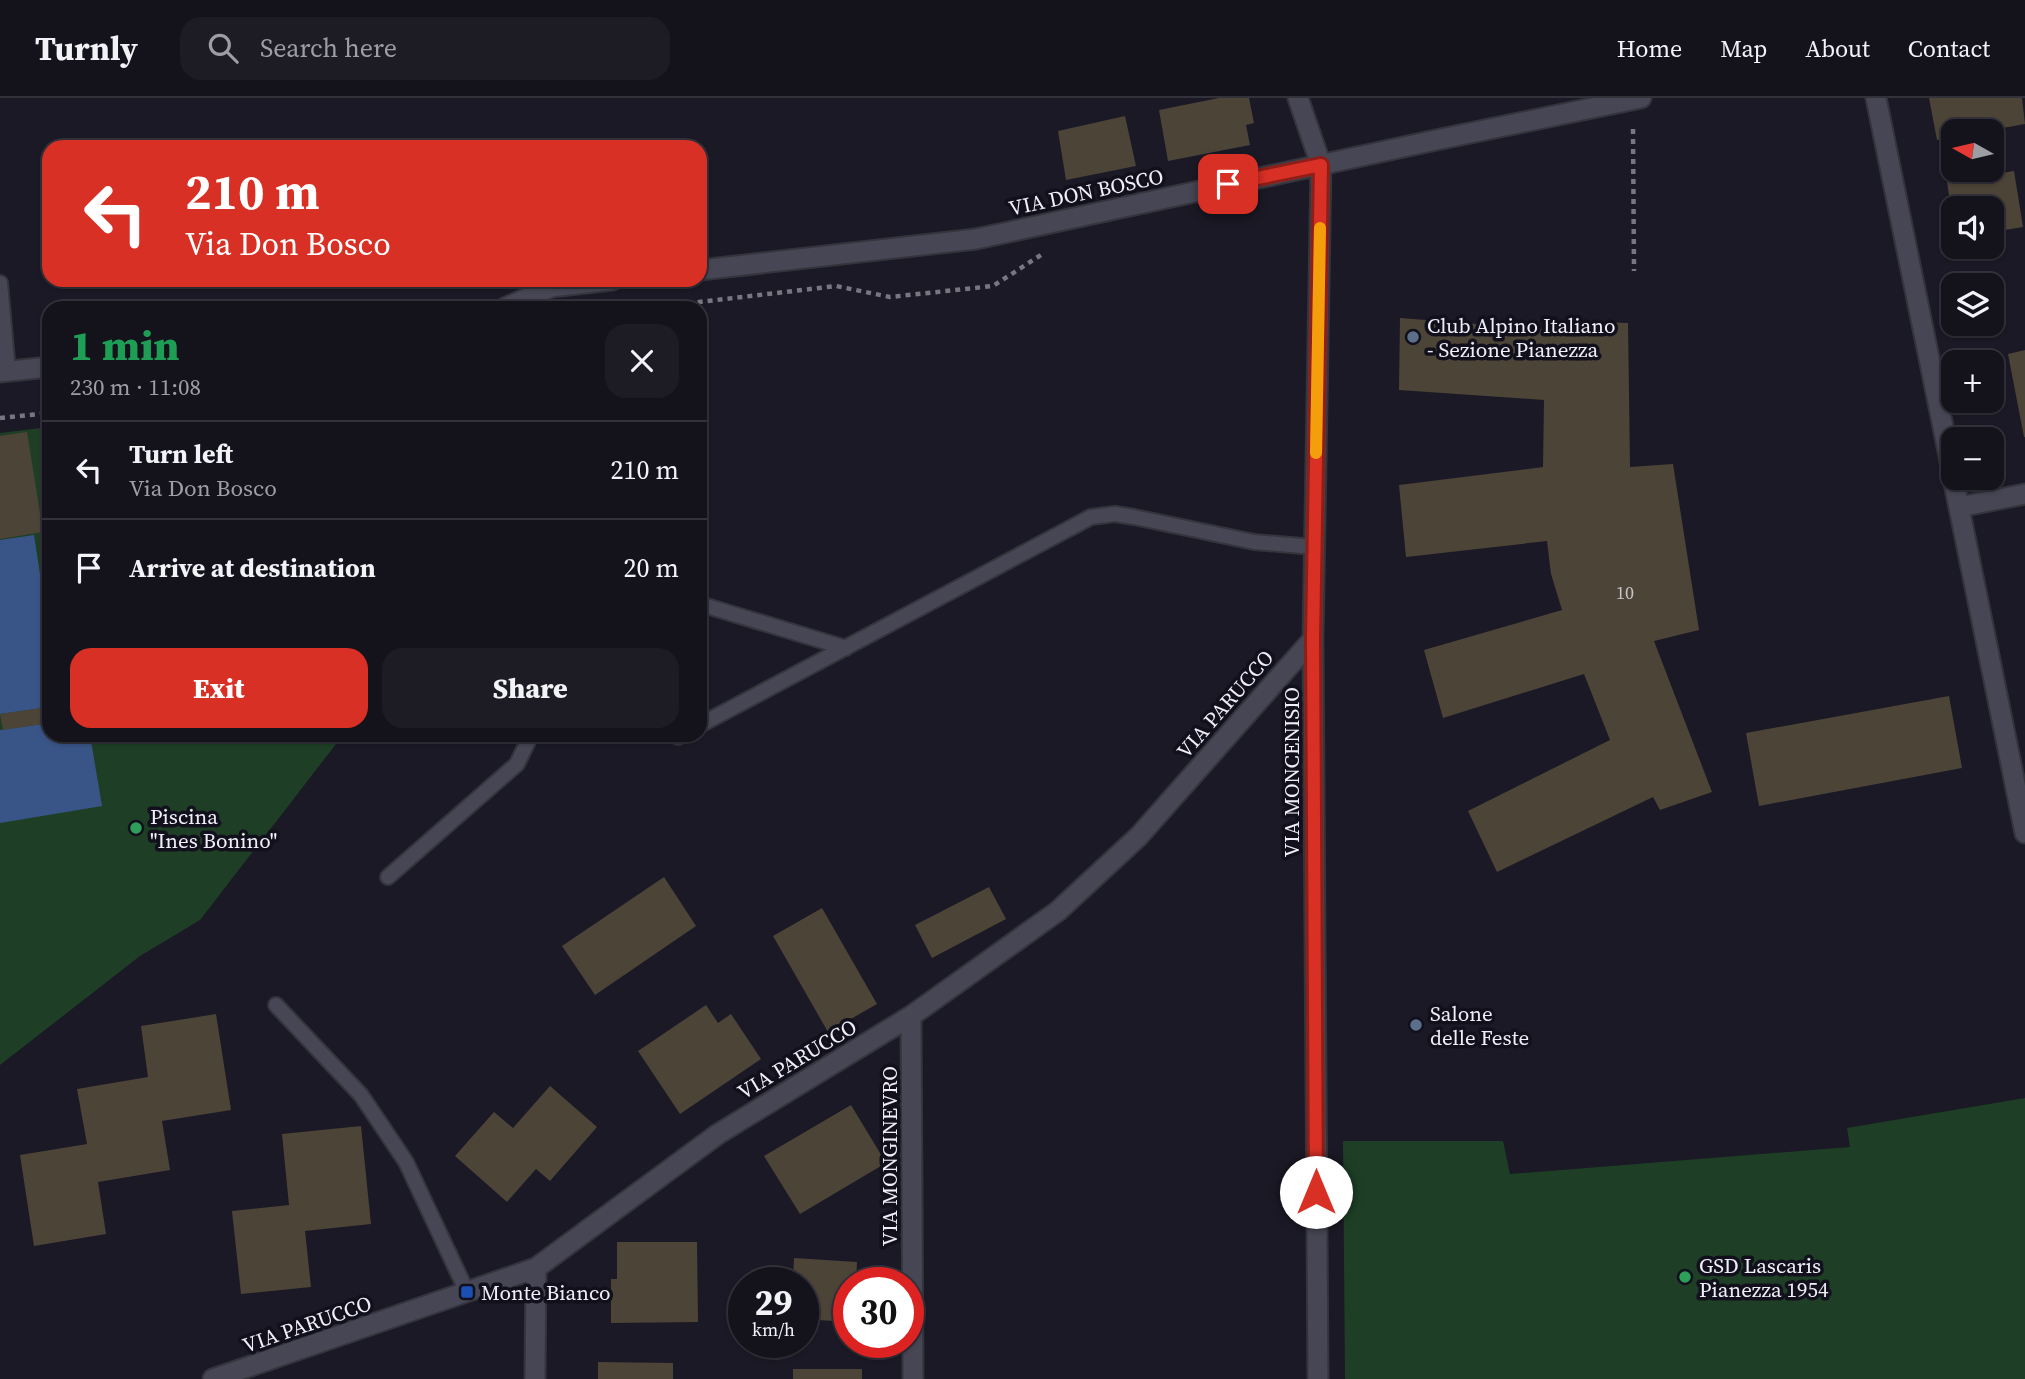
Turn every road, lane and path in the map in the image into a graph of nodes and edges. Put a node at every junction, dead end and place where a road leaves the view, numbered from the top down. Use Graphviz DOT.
graph roads {
  1 [pos="1298,98"];
  2 [pos="1641,98"];
  3 [pos="1876,98"];
  4 [pos="1633,129"];
  5 [pos="1321,165"];
  6 [pos="707,269"];
  7 [pos="1634,271"];
  8 [pos="0,283"];
  9 [pos="551,287"];
  10 [pos="520,301"];
  11 [pos="42,368"];
  12 [pos="4,372"];
  13 [pos="42,414"];
  14 [pos="0,418"];
  15 [pos="1943,427"];
  16 [pos="1956,490"];
  17 [pos="2025,494"];
  18 [pos="1959,507"];
  19 [pos="1314,547"];
  20 [pos="707,606"];
  21 [pos="1313,639"];
  22 [pos="846,648"];
  23 [pos="707,721"];
  24 [pos="528,742"];
  25 [pos="2025,833"];
  26 [pos="388,877"];
  27 [pos="276,1005"];
  28 [pos="911,1016"];
  29 [pos="536,1268"];
  30 [pos="467,1292"];
  31 [pos="213,1379"];
  32 [pos="535,1379"];
  33 [pos="913,1379"];
  34 [pos="1318,1379"];
  1 -- 5 [label="street, VIA MONCENISIO"];
  2 -- 5 [label="street, VIA DON BOSCO"];
  3 -- 15 [label="street"];
  4 -- 7 [label="path"];
  5 -- 6 [label="street, VIA DON BOSCO"];
  5 -- 19 [label="street, VIA MONCENISIO"];
  8 -- 12 [label="lane"];
  9 -- 10 [label="street"];
  11 -- 12 [label="street"];
  13 -- 14 [label="path"];
  16 -- 18 [label="street"];
  17 -- 18 [label="street"];
  18 -- 25 [label="street"];
  19 -- 21 [label="street, VIA MONCENISIO"];
  19 -- 22 [label="lane"];
  20 -- 22 [label="lane"];
  21 -- 28 [label="street, VIA PARUCCO"];
  21 -- 34 [label="street, VIA MONCENISIO"];
  22 -- 23 [label="lane"];
  24 -- 26 [label="lane"];
  27 -- 30 [label="lane"];
  28 -- 29 [label="street, VIA PARUCCO"];
  28 -- 33 [label="street, VIA MONGINEVRO"];
  29 -- 30 [label="street, VIA PARUCCO"];
  29 -- 32 [label="street"];
  30 -- 31 [label="street, VIA PARUCCO"];
}
